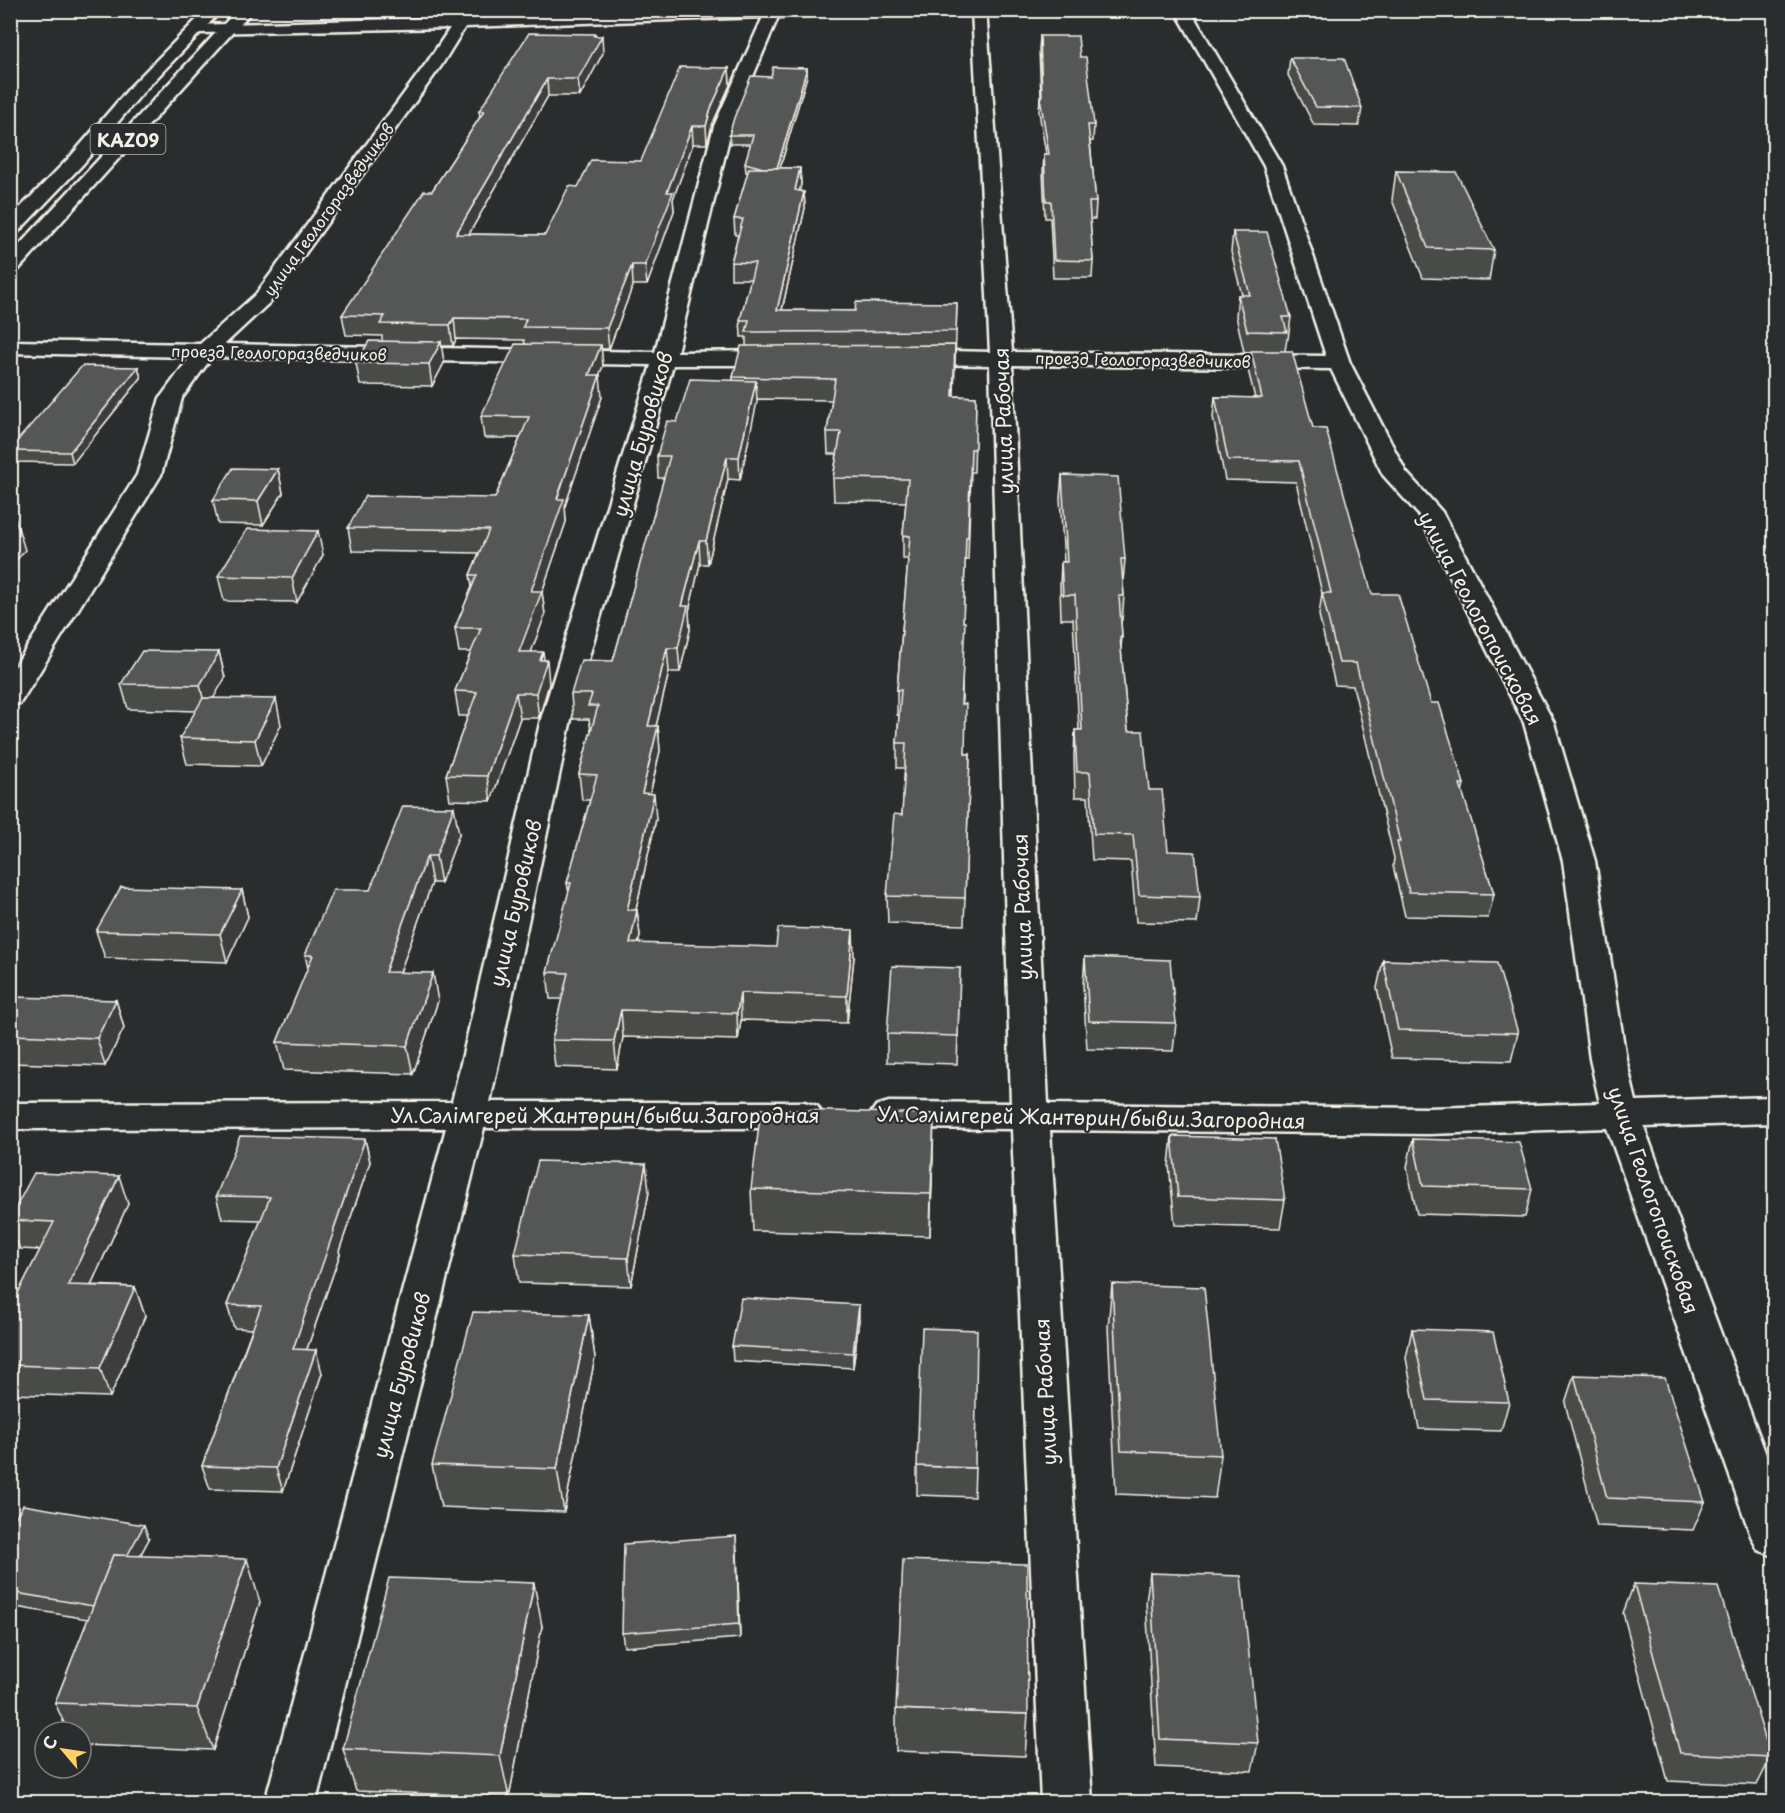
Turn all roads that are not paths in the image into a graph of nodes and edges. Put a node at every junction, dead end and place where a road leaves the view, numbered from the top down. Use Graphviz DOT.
graph roads {
  1 [pos="214,10"];
  2 [pos="246,10"];
  3 [pos="839,10"];
  4 [pos="980,10"];
  5 [pos="1182,10"];
  6 [pos="772,13"];
  7 [pos="194,22"];
  8 [pos="460,23"];
  9 [pos="231,27"];
  10 [pos="10,229"];
  11 [pos="10,267"];
  12 [pos="10,347"];
  13 [pos="205,351"];
  14 [pos="885,357"];
  15 [pos="1001,357"];
  16 [pos="803,358"];
  17 [pos="664,359"];
  18 [pos="1339,363"];
  19 [pos="10,697"];
  20 [pos="1774,1110"];
  21 [pos="1621,1114"];
  22 [pos="10,1116"];
  23 [pos="468,1116"];
  24 [pos="1030,1116"];
  25 [pos="1774,1536"];
  26 [pos="290,1803"];
  27 [pos="1067,1803"];
  1 -- 7 [label="main road, KAZ09"];
  2 -- 9 [label="main road, KAZ09"];
  3 -- 6 [label="main road"];
  4 -- 15 [label="main road, улица Рабочая"];
  5 -- 18 [label="main road, улица Геологопоисковая"];
  6 -- 8 [label="main road"];
  6 -- 17 [label="main road, улица Буровиков"];
  7 -- 9 [label="main road"];
  7 -- 10 [label="main road, KAZ09"];
  8 -- 9 [label="main road"];
  8 -- 13 [label="main road, улица Геологоразведчиков"];
  9 -- 11 [label="main road, KAZ09"];
  12 -- 13 [label="main road, проезд Геологоразведчиков"];
  13 -- 17 [label="main road, проезд Геологоразведчиков"];
  13 -- 19 [label="main road, улица Геологоразведчиков"];
  14 -- 15 [label="main road, проезд Геологоразведчиков"];
  15 -- 18 [label="main road, проезд Геологоразведчиков"];
  15 -- 24 [label="main road, улица Рабочая"];
  16 -- 17 [label="main road, проезд Геологоразведчиков"];
  17 -- 23 [label="main road, улица Буровиков"];
  18 -- 21 [label="main road, улица Геологопоисковая"];
  20 -- 21 [label="main road, Ул.Сәлімгерей Жантөрин/бывш.Загородная"];
  21 -- 24 [label="main road, Ул.Сәлімгерей Жантөрин/бывш.Загородная"];
  21 -- 25 [label="main road, улица Геологопоисковая"];
  22 -- 23 [label="main road, Ул.Сәлімгерей Жантөрин/бывш.Загородная"];
  23 -- 24 [label="main road, Ул.Сәлімгерей Жантөрин/бывш.Загородная"];
  23 -- 26 [label="main road, улица Буровиков"];
  24 -- 27 [label="main road, улица Рабочая"];
}
